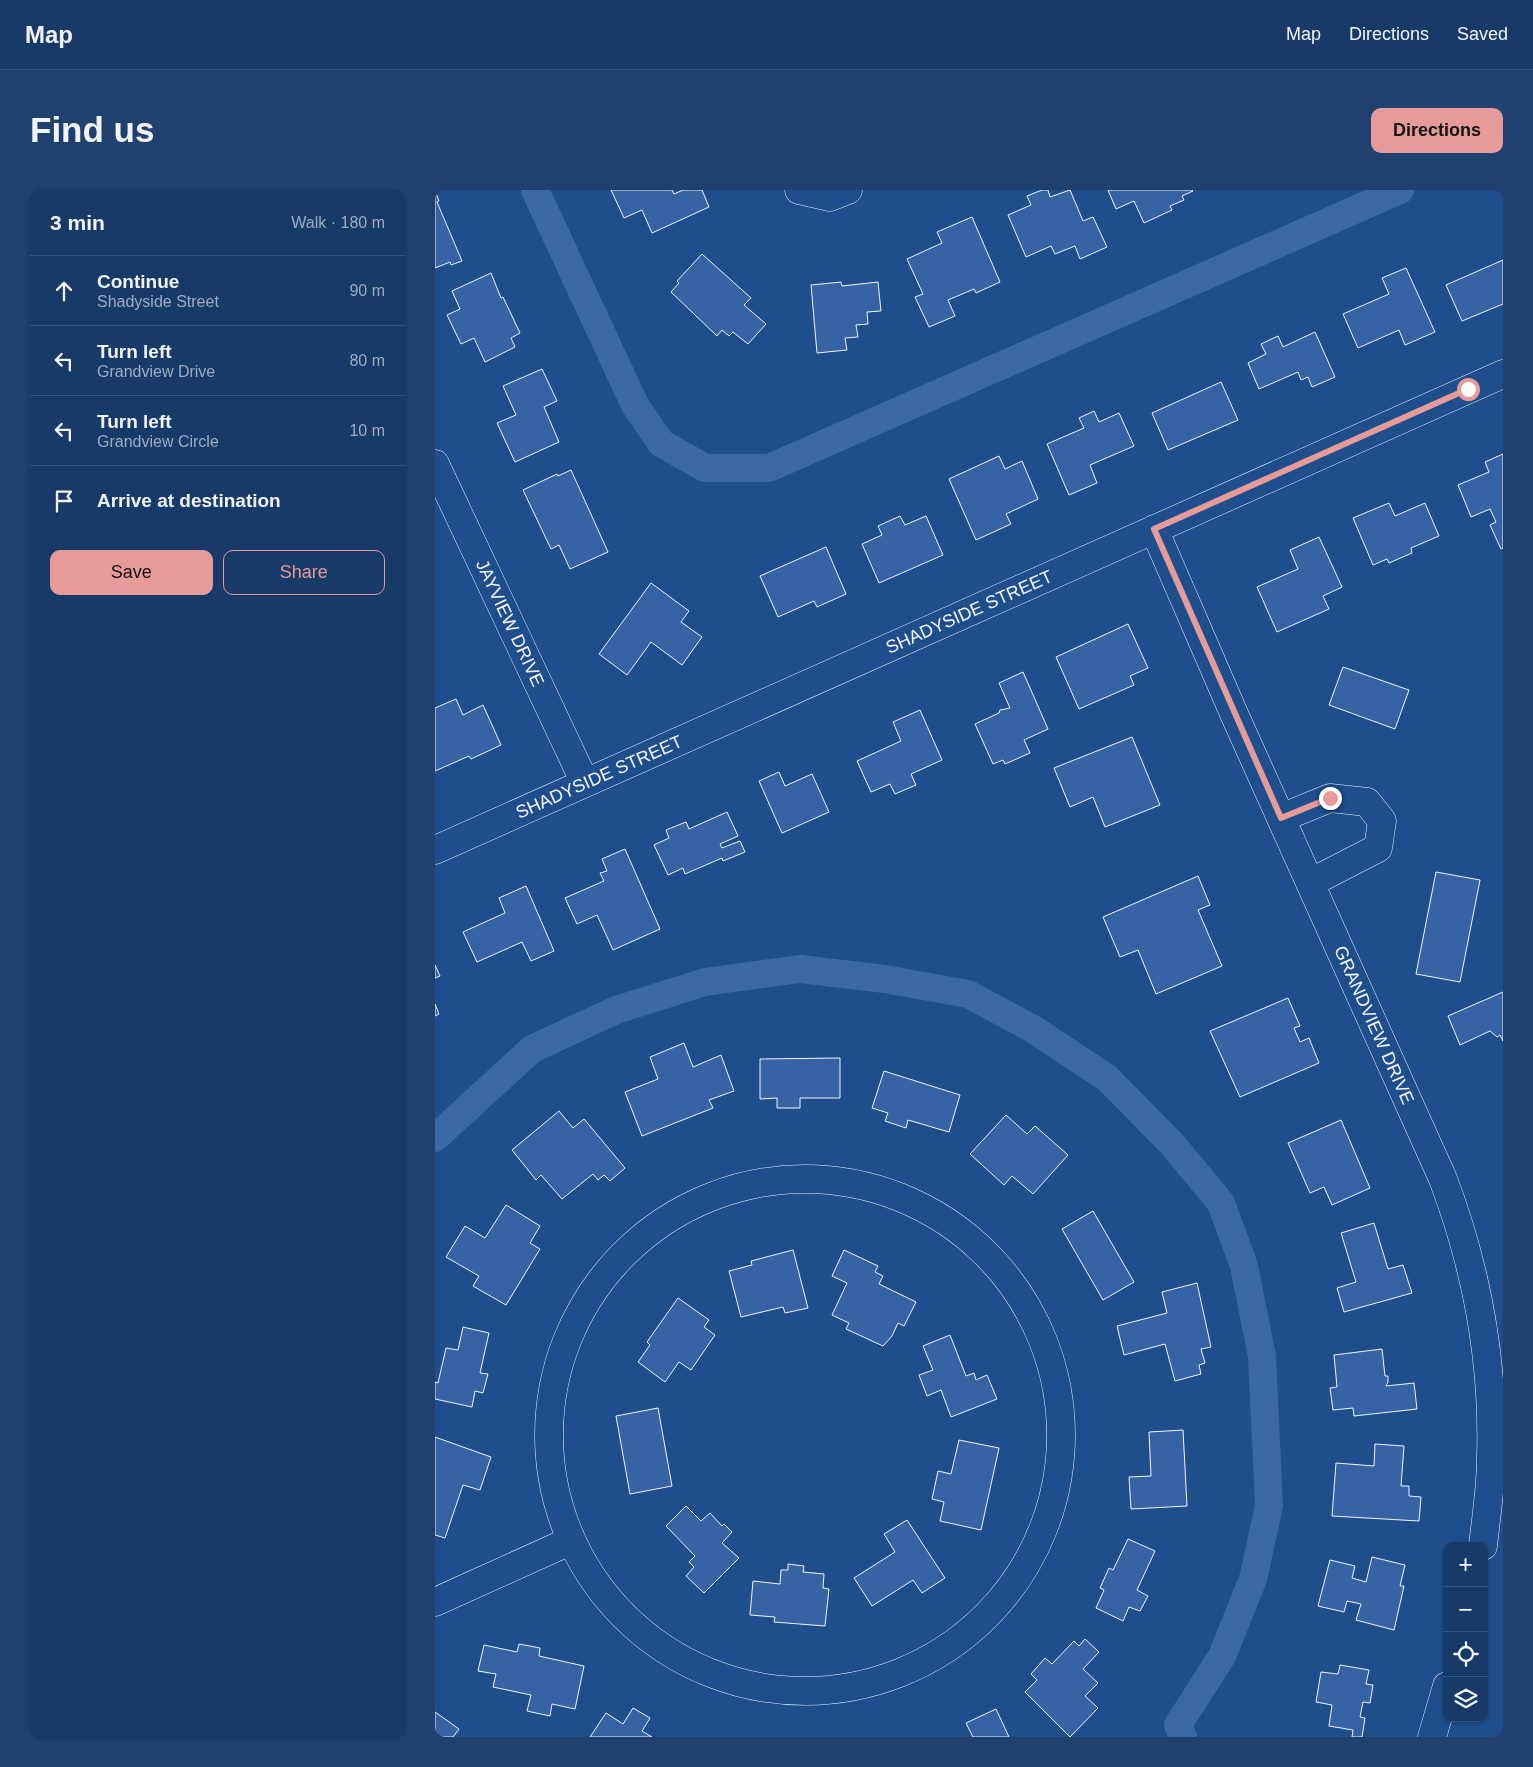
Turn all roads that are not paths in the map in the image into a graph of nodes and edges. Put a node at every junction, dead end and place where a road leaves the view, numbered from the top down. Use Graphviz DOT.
graph roads {
  1 [pos="799,190"];
  2 [pos="848,190"];
  3 [pos="1503,374"];
  4 [pos="435,464"];
  5 [pos="1154,529"];
  6 [pos="585,783"];
  7 [pos="1281,818"];
  8 [pos="435,850"];
  9 [pos="1310,883"];
  10 [pos="570,1541"];
  11 [pos="1483,1542"];
  12 [pos="435,1602"];
  13 [pos="1443,1700"];
  14 [pos="1432,1737"];
  1 -- 2 [label="street"];
  3 -- 5 [label="street, SHADYSIDE STREET"];
  4 -- 6 [label="street, JAYVIEW DRIVE"];
  5 -- 6 [label="street, SHADYSIDE STREET"];
  5 -- 7 [label="street, GRANDVIEW DRIVE"];
  6 -- 8 [label="street, SHADYSIDE STREET"];
  7 -- 9 [label="street, GRANDVIEW DRIVE"];
  7 -- 9 [label="street"];
  9 -- 11 [label="street, GRANDVIEW DRIVE"];
  10 -- 10 [label="street"];
  10 -- 12 [label="street"];
  13 -- 14 [label="street"];
}
